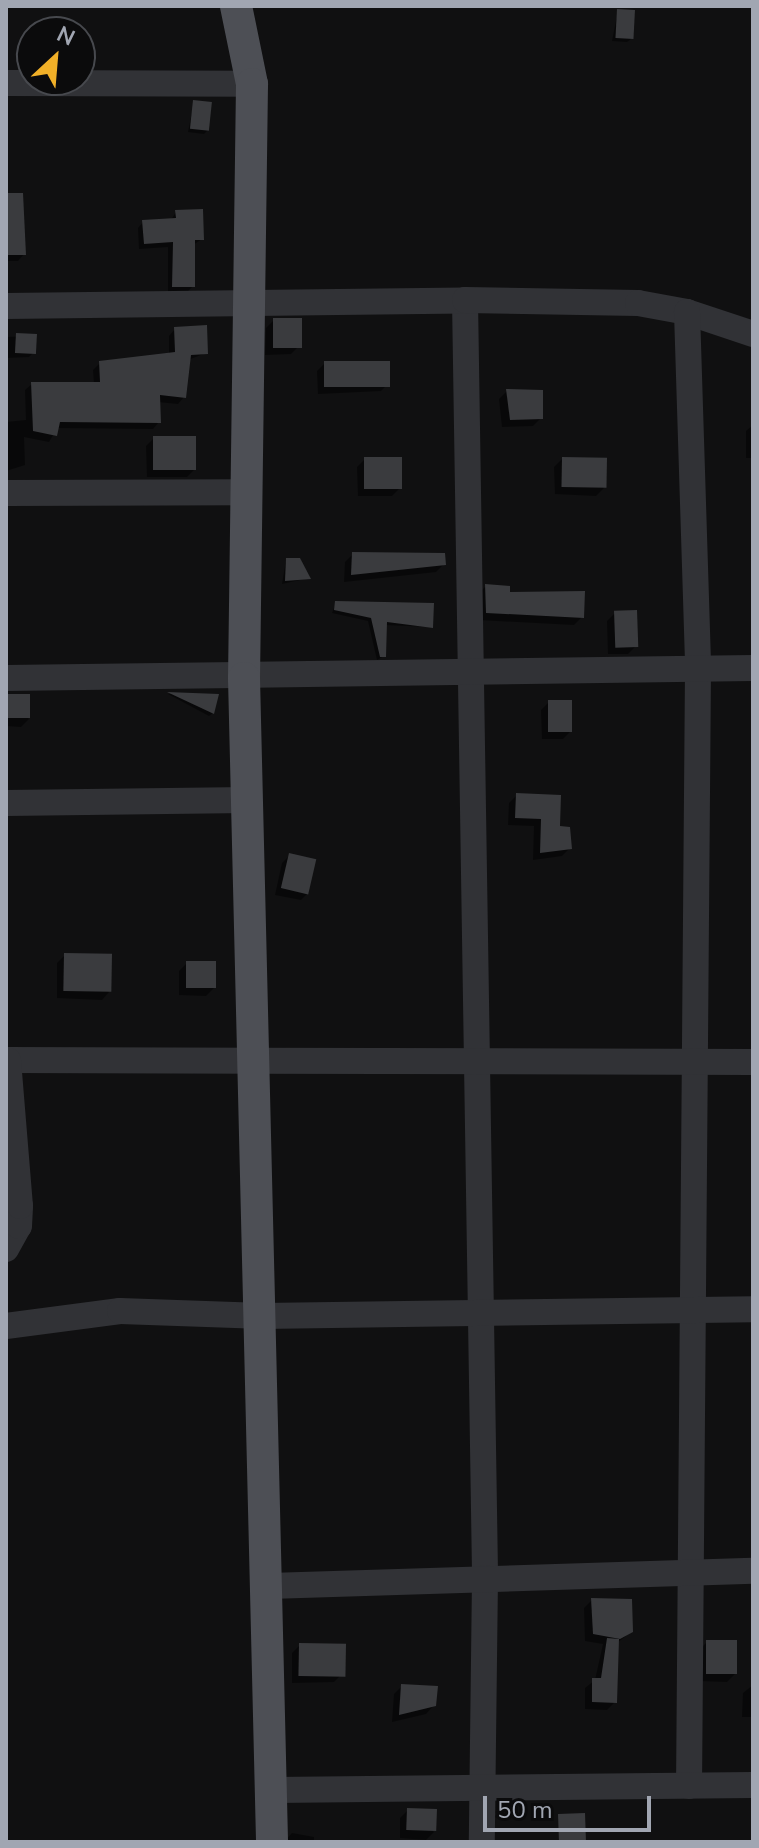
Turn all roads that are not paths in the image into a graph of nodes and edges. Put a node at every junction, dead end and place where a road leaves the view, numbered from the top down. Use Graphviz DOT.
graph roads {
  1 [pos="236,6"];
  2 [pos="6,83"];
  3 [pos="252,84"];
  4 [pos="465,300"];
  5 [pos="250,303"];
  6 [pos="6,306"];
  7 [pos="687,312"];
  8 [pos="753,334"];
  9 [pos="243,492"];
  10 [pos="6,493"];
  11 [pos="753,668"];
  12 [pos="698,669"];
  13 [pos="469,673"];
  14 [pos="6,678"];
  15 [pos="244,678"];
  16 [pos="248,800"];
  17 [pos="6,803"];
  18 [pos="252,1057"];
  19 [pos="7,1060"];
  20 [pos="475,1061"];
  21 [pos="698,1061"];
  22 [pos="753,1062"];
  23 [pos="6,1249"];
  24 [pos="694,1309"];
  25 [pos="753,1309"];
  26 [pos="477,1310"];
  27 [pos="262,1316"];
  28 [pos="6,1326"];
  29 [pos="753,1571"];
  30 [pos="690,1573"];
  31 [pos="485,1578"];
  32 [pos="269,1586"];
  33 [pos="753,1785"];
  34 [pos="689,1786"];
  35 [pos="486,1787"];
  36 [pos="274,1790"];
  37 [pos="272,1842"];
  38 [pos="482,1842"];
  1 -- 3 [label="main road"];
  2 -- 3 [label="street"];
  3 -- 5 [label="main road"];
  4 -- 5 [label="street"];
  4 -- 7 [label="street"];
  4 -- 13 [label="street"];
  5 -- 6 [label="street"];
  5 -- 9 [label="main road"];
  7 -- 8 [label="street"];
  7 -- 12 [label="street"];
  9 -- 10 [label="street"];
  9 -- 15 [label="main road"];
  11 -- 12 [label="street"];
  12 -- 13 [label="street"];
  12 -- 21 [label="street"];
  13 -- 15 [label="street"];
  13 -- 20 [label="street"];
  14 -- 15 [label="street"];
  15 -- 16 [label="main road"];
  16 -- 17 [label="street"];
  16 -- 18 [label="main road"];
  18 -- 19 [label="street"];
  18 -- 20 [label="street"];
  18 -- 27 [label="main road"];
  19 -- 23 [label="street"];
  20 -- 21 [label="street"];
  20 -- 26 [label="street"];
  21 -- 22 [label="street"];
  21 -- 24 [label="street"];
  24 -- 25 [label="street"];
  24 -- 26 [label="street"];
  24 -- 30 [label="street"];
  26 -- 27 [label="street"];
  26 -- 31 [label="street"];
  27 -- 28 [label="street"];
  27 -- 32 [label="main road"];
  29 -- 30 [label="street"];
  30 -- 31 [label="street"];
  30 -- 34 [label="street"];
  31 -- 32 [label="street"];
  31 -- 35 [label="street"];
  32 -- 36 [label="main road"];
  33 -- 34 [label="street"];
  34 -- 35 [label="street"];
  35 -- 36 [label="street"];
  35 -- 38 [label="street"];
  36 -- 37 [label="main road"];
}
